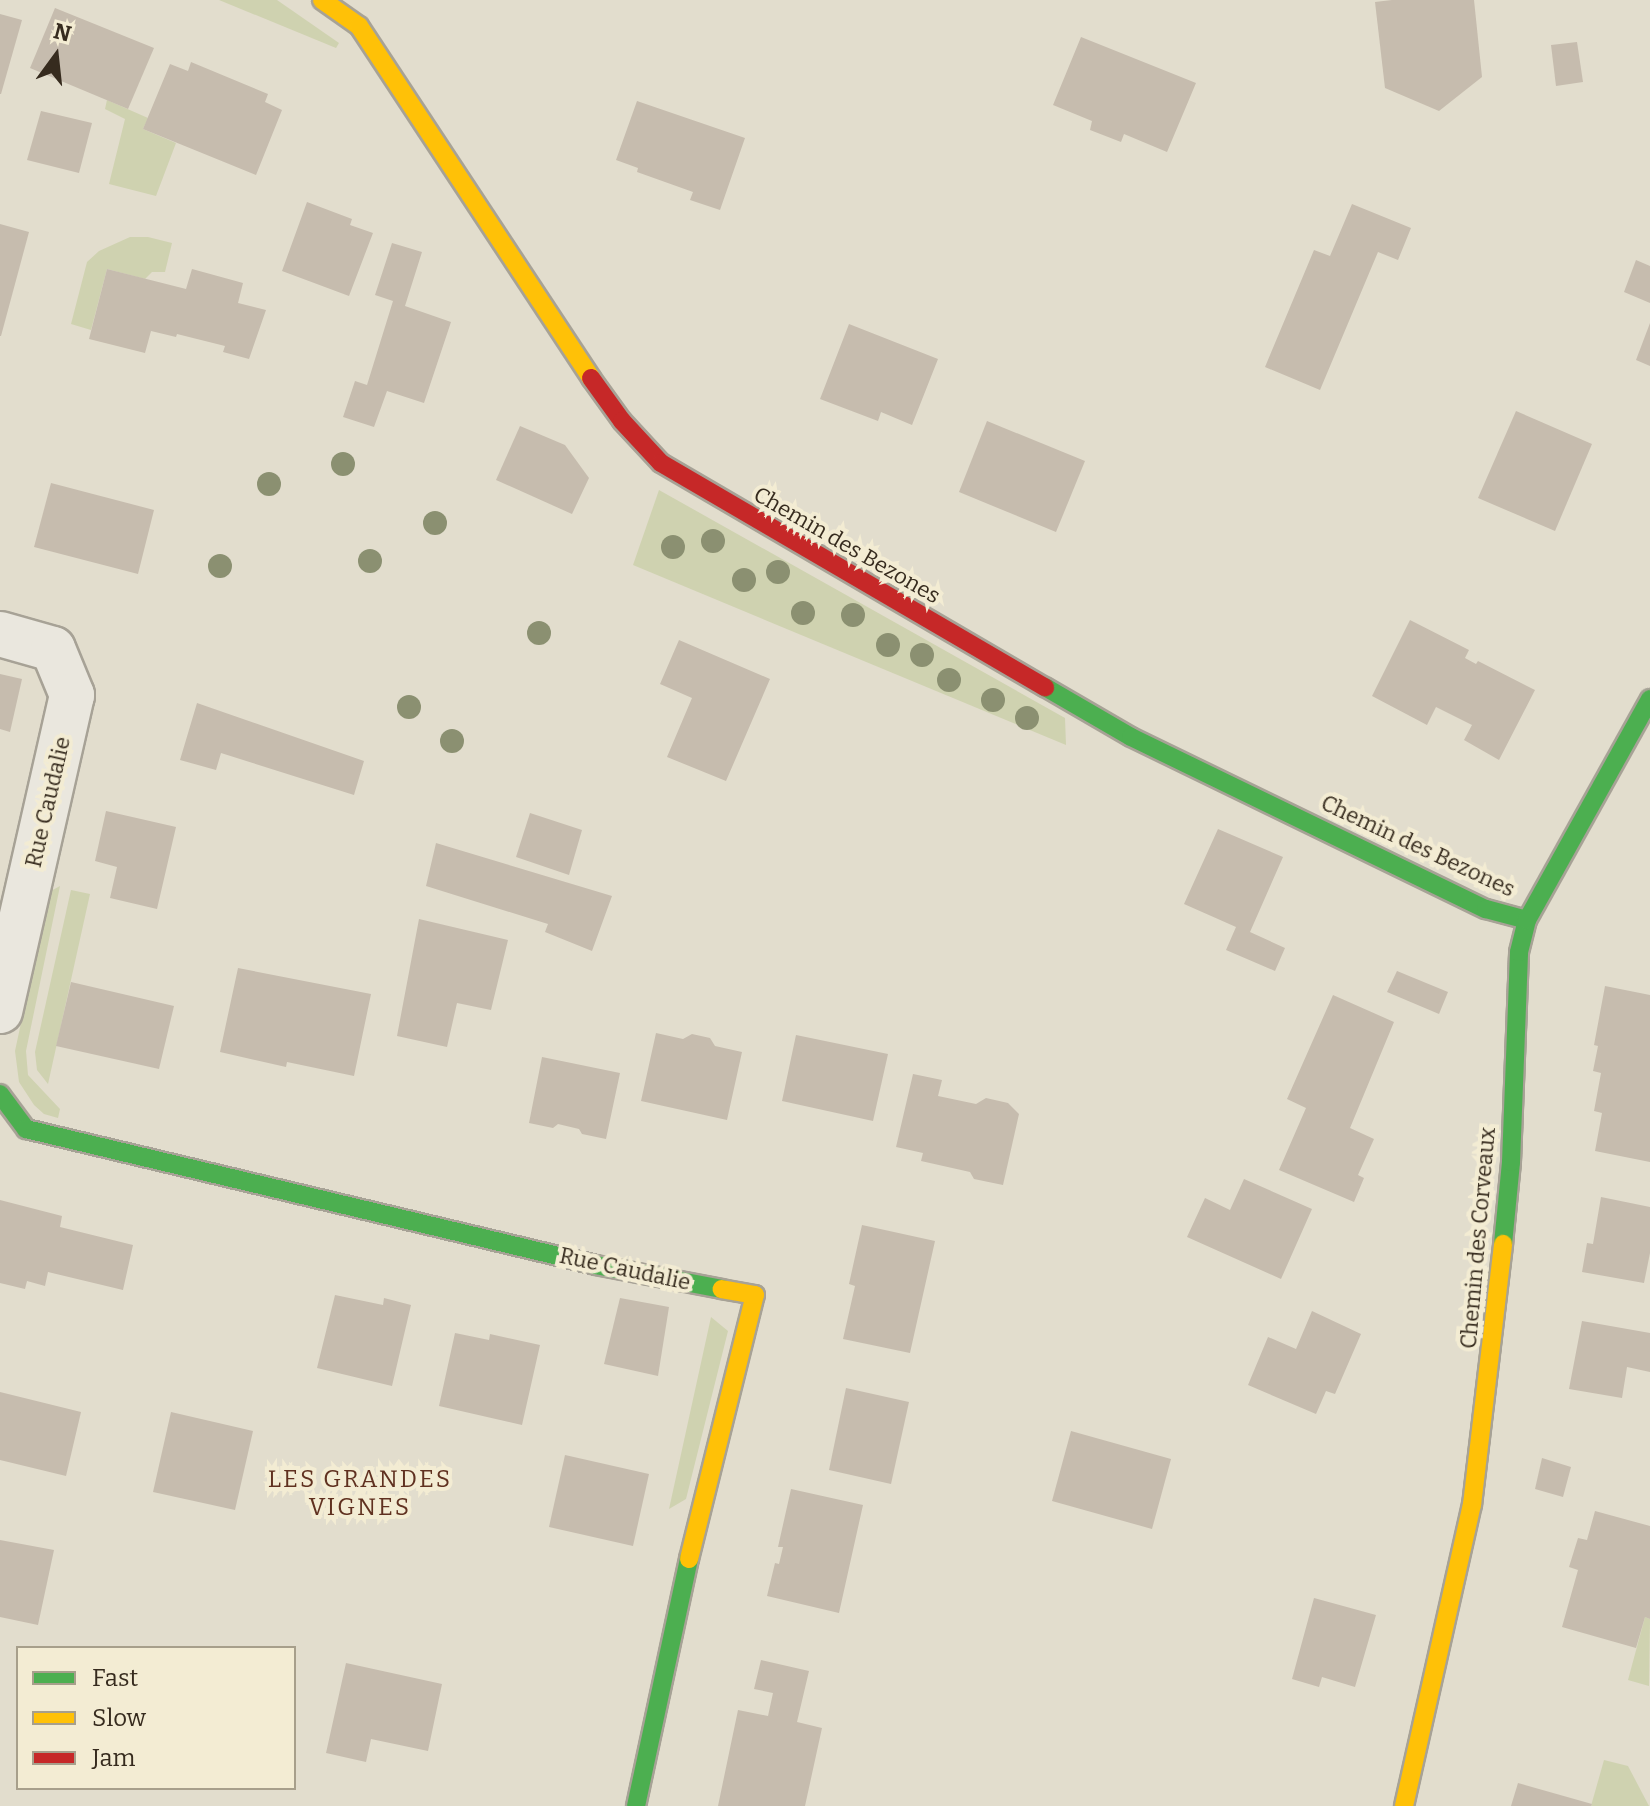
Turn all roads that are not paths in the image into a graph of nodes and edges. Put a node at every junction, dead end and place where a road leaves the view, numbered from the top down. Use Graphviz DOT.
graph roads {
  1 [pos="322,0"];
  2 [pos="0,634"];
  3 [pos="1650,699"];
  4 [pos="1527,920"];
  5 [pos="0,1011"];
  6 [pos="0,1094"];
  7 [pos="636,1806"];
  8 [pos="1404,1806"];
  1 -- 4 [label="street, Chemin des Bezones"];
  2 -- 5 [label="street, Rue Caudalie"];
  3 -- 4 [label="street, Chemin des Corveaux"];
  4 -- 8 [label="street, Chemin des Corveaux"];
  6 -- 7 [label="street, Rue Caudalie"];
}
